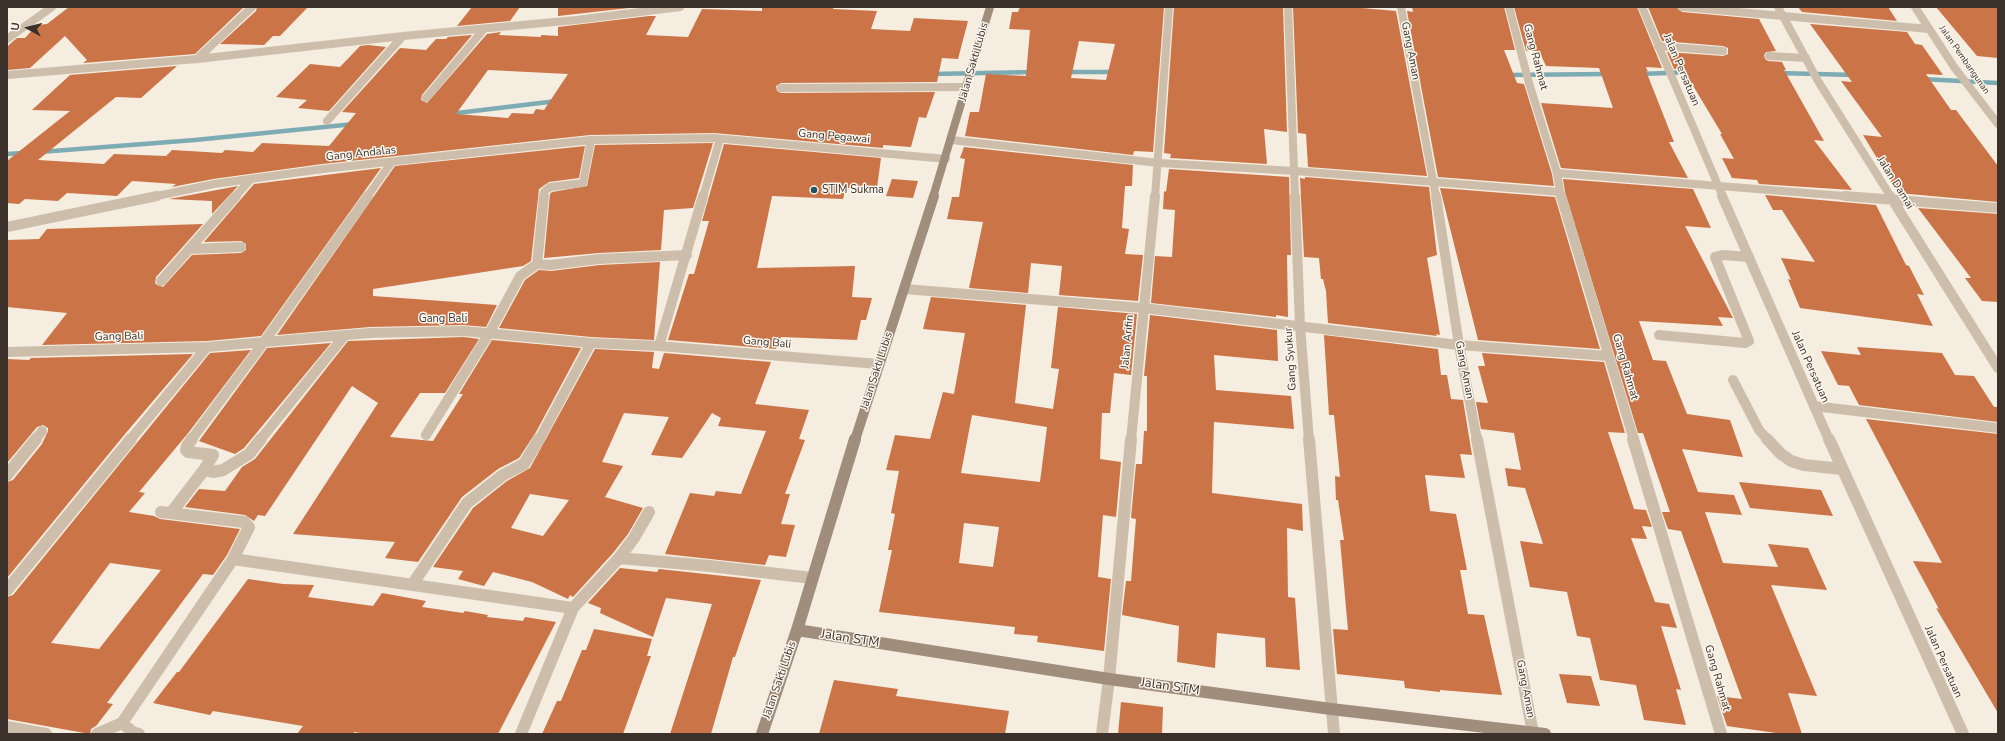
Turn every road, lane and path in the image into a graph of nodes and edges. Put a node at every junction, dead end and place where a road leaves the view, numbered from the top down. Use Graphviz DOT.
graph roads {
  1 [pos="52,7"];
  2 [pos="252,7"];
  3 [pos="680,7"];
  4 [pos="990,7"];
  5 [pos="1169,7"];
  6 [pos="1288,7"];
  7 [pos="1401,7"];
  8 [pos="1509,7"];
  9 [pos="1642,7"];
  10 [pos="1682,7"];
  11 [pos="1778,7"];
  12 [pos="1915,7"];
  13 [pos="1782,16"];
  14 [pos="484,29"];
  15 [pos="1929,29"];
  16 [pos="403,36"];
  17 [pos="7,39"];
  18 [pos="1658,46"];
  19 [pos="1723,51"];
  20 [pos="1769,56"];
  21 [pos="1806,58"];
  22 [pos="197,59"];
  23 [pos="7,75"];
  24 [pos="967,85"];
  25 [pos="781,88"];
  26 [pos="426,98"];
  27 [pos="1986,109"];
  28 [pos="1998,110"];
  29 [pos="327,121"];
  30 [pos="1998,124"];
  31 [pos="591,140"];
  32 [pos="720,140"];
  33 [pos="951,140"];
  34 [pos="946,159"];
  35 [pos="1159,162"];
  36 [pos="391,163"];
  37 [pos="1295,171"];
  38 [pos="1557,173"];
  39 [pos="251,178"];
  40 [pos="1434,181"];
  41 [pos="1718,185"];
  42 [pos="1560,192"];
  43 [pos="1891,200"];
  44 [pos="1998,208"];
  45 [pos="7,227"];
  46 [pos="241,247"];
  47 [pos="189,250"];
  48 [pos="687,255"];
  49 [pos="1749,257"];
  50 [pos="537,264"];
  51 [pos="161,281"];
  52 [pos="904,288"];
  53 [pos="1143,308"];
  54 [pos="1300,326"];
  55 [pos="490,332"];
  56 [pos="345,335"];
  57 [pos="1659,335"];
  58 [pos="264,342"];
  59 [pos="591,343"];
  60 [pos="1459,344"];
  61 [pos="660,346"];
  62 [pos="207,347"];
  63 [pos="7,352"];
  64 [pos="1609,356"];
  65 [pos="878,364"];
  66 [pos="1998,368"];
  67 [pos="1733,380"];
  68 [pos="1814,406"];
  69 [pos="1998,428"];
  70 [pos="42,431"];
  71 [pos="426,435"];
  72 [pos="1842,469"];
  73 [pos="204,470"];
  74 [pos="7,475"];
  75 [pos="649,512"];
  76 [pos="619,558"];
  77 [pos="233,559"];
  78 [pos="812,578"];
  79 [pos="412,585"];
  80 [pos="7,590"];
  81 [pos="573,608"];
  82 [pos="797,630"];
  83 [pos="1109,679"];
  84 [pos="1331,709"];
  85 [pos="122,723"];
  86 [pos="7,728"];
  87 [pos="1539,733"];
  88 [pos="46,734"];
  89 [pos="97,734"];
  90 [pos="139,734"];
  91 [pos="521,734"];
  92 [pos="762,734"];
  93 [pos="1102,734"];
  94 [pos="1334,734"];
  95 [pos="1721,734"];
  96 [pos="1963,734"];
  1 -- 17 [label="street"];
  2 -- 22 [label="street"];
  3 -- 14 [label="street"];
  4 -- 24 [label="street, Jalan Sakti Lubis"];
  5 -- 35 [label="street, Jalan Arifin"];
  6 -- 37 [label="street, Gang Syukur"];
  7 -- 40 [label="street, Gang Aman"];
  8 -- 38 [label="street, Gang Rahmat"];
  9 -- 18 [label="street, Jalan Persatuan"];
  10 -- 13 [label="street"];
  11 -- 13 [label="street, Jalan Damai"];
  12 -- 15 [label="street, Jalan Pembangunan"];
  13 -- 15 [label="street"];
  13 -- 21 [label="street, Jalan Damai"];
  14 -- 16 [label="street"];
  14 -- 26 [label="street"];
  15 -- 27 [label="street, Jalan Pembangunan"];
  16 -- 22 [label="street"];
  16 -- 29 [label="street"];
  18 -- 19 [label="street"];
  18 -- 41 [label="street, Jalan Persatuan"];
  20 -- 21 [label="street"];
  21 -- 43 [label="street, Jalan Damai"];
  22 -- 23 [label="street"];
  24 -- 25 [label="street"];
  24 -- 33 [label="street, Jalan Sakti Lubis"];
  27 -- 28 [label="street"];
  27 -- 30 [label="street, Jalan Pembangunan"];
  31 -- 32 [label="street, Gang Andalas"];
  31 -- 36 [label="street, Gang Andalas"];
  31 -- 50 [label="street"];
  32 -- 34 [label="street, Gang Pegawai"];
  32 -- 48 [label="street"];
  33 -- 34 [label="street, Jalan Sakti Lubis"];
  33 -- 35 [label="street"];
  34 -- 52 [label="street, Jalan Sakti Lubis"];
  35 -- 37 [label="street"];
  35 -- 53 [label="street, Jalan Arifin"];
  36 -- 39 [label="street, Gang Andalas"];
  36 -- 58 [label="street"];
  37 -- 40 [label="street"];
  37 -- 54 [label="street, Gang Syukur"];
  38 -- 41 [label="street"];
  38 -- 42 [label="street, Gang Rahmat"];
  39 -- 45 [label="street, Gang Andalas"];
  39 -- 47 [label="street"];
  40 -- 42 [label="street"];
  40 -- 60 [label="street, Gang Aman"];
  41 -- 43 [label="street"];
  41 -- 49 [label="street, Jalan Persatuan"];
  42 -- 64 [label="street, Gang Rahmat"];
  43 -- 44 [label="street"];
  43 -- 66 [label="street, Jalan Damai"];
  46 -- 47 [label="street"];
  47 -- 51 [label="street"];
  48 -- 50 [label="street"];
  48 -- 61 [label="street"];
  49 -- 57 [label="street"];
  49 -- 68 [label="street, Jalan Persatuan"];
  50 -- 55 [label="street"];
  52 -- 53 [label="street"];
  52 -- 65 [label="street, Jalan Sakti Lubis"];
  53 -- 54 [label="street"];
  53 -- 83 [label="street, Jalan Arifin"];
  54 -- 60 [label="street"];
  54 -- 84 [label="street, Gang Syukur"];
  55 -- 56 [label="street, Gang Bali"];
  55 -- 59 [label="street, Gang Bali"];
  55 -- 71 [label="street"];
  56 -- 58 [label="street, Gang Bali"];
  56 -- 73 [label="street"];
  58 -- 62 [label="street, Gang Bali"];
  58 -- 73 [label="street"];
  59 -- 61 [label="street, Gang Bali"];
  59 -- 79 [label="street"];
  60 -- 64 [label="street"];
  60 -- 87 [label="street, Gang Aman"];
  61 -- 65 [label="street, Gang Bali"];
  62 -- 63 [label="street, Gang Bali"];
  62 -- 80 [label="street"];
  64 -- 95 [label="street, Gang Rahmat"];
  65 -- 78 [label="street, Jalan Sakti Lubis"];
  67 -- 72 [label="street"];
  68 -- 69 [label="street"];
  68 -- 72 [label="street, Jalan Persatuan"];
  70 -- 74 [label="street"];
  72 -- 96 [label="street, Jalan Persatuan"];
  73 -- 77 [label="street"];
  75 -- 76 [label="street"];
  76 -- 78 [label="street"];
  76 -- 81 [label="street"];
  77 -- 79 [label="street"];
  77 -- 85 [label="street"];
  78 -- 82 [label="street, Jalan Sakti Lubis"];
  79 -- 81 [label="street"];
  81 -- 91 [label="street"];
  82 -- 83 [label="street, Jalan STM"];
  82 -- 92 [label="street, Jalan Sakti Lubis"];
  83 -- 84 [label="street, Jalan STM"];
  83 -- 93 [label="street, Jalan Arifin"];
  84 -- 87 [label="street, Jalan STM"];
  84 -- 94 [label="street, Gang Syukur"];
  85 -- 89 [label="street"];
  85 -- 90 [label="street"];
  86 -- 88 [label="street"];
}
